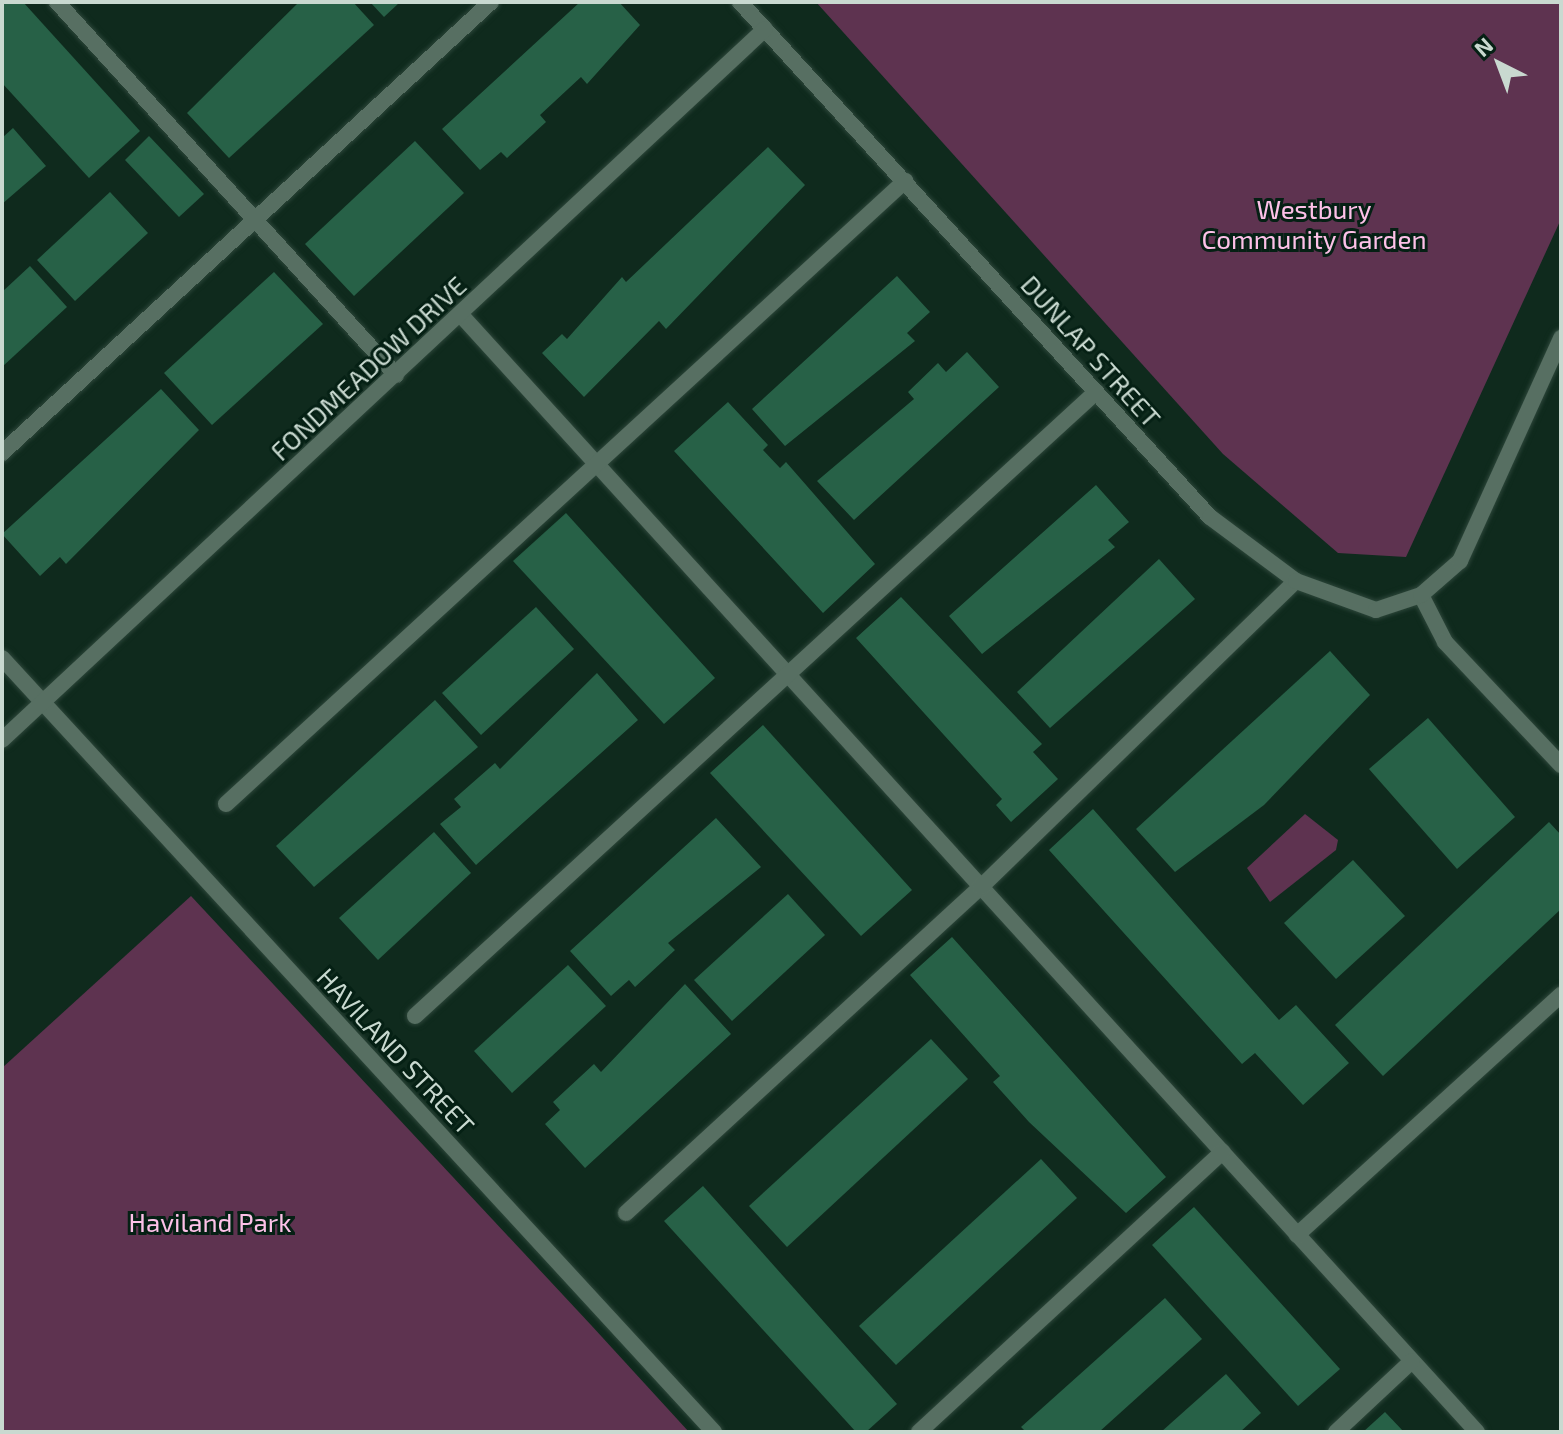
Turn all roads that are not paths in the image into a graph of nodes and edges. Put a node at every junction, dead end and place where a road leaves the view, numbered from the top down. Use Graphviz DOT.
graph roads {
  1 [pos="57,2"];
  2 [pos="491,2"];
  3 [pos="740,2"];
  4 [pos="765,29"];
  5 [pos="905,181"];
  6 [pos="255,220"];
  7 [pos="461,315"];
  8 [pos="1561,338"];
  9 [pos="396,375"];
  10 [pos="1096,392"];
  11 [pos="2,453"];
  12 [pos="596,464"];
  13 [pos="1296,581"];
  14 [pos="1421,595"];
  15 [pos="2,658"];
  16 [pos="788,675"];
  17 [pos="43,702"];
  18 [pos="2,740"];
  19 [pos="1561,765"];
  20 [pos="226,804"];
  21 [pos="981,887"];
  22 [pos="1561,995"];
  23 [pos="415,1016"];
  24 [pos="1222,1152"];
  25 [pos="626,1213"];
  26 [pos="1297,1235"];
  27 [pos="1412,1361"];
  28 [pos="714,1432"];
  29 [pos="919,1432"];
  30 [pos="1336,1432"];
  31 [pos="1477,1432"];
  1 -- 6 [label="street"];
  2 -- 6 [label="street"];
  3 -- 4 [label="street, DUNLAP STREET"];
  4 -- 5 [label="street, DUNLAP STREET"];
  4 -- 7 [label="street, FONDMEADOW DRIVE"];
  5 -- 10 [label="street, DUNLAP STREET"];
  5 -- 12 [label="street"];
  6 -- 9 [label="street"];
  6 -- 11 [label="street"];
  7 -- 9 [label="street, FONDMEADOW DRIVE"];
  7 -- 12 [label="street"];
  8 -- 14 [label="street, DUNLAP STREET"];
  9 -- 17 [label="street, FONDMEADOW DRIVE"];
  10 -- 13 [label="street, DUNLAP STREET"];
  10 -- 16 [label="street"];
  12 -- 16 [label="street"];
  12 -- 20 [label="street"];
  13 -- 14 [label="street, DUNLAP STREET"];
  13 -- 21 [label="street"];
  14 -- 19 [label="street"];
  15 -- 17 [label="street, HAVILAND STREET"];
  16 -- 21 [label="street"];
  16 -- 23 [label="street"];
  17 -- 18 [label="street, FONDMEADOW DRIVE"];
  17 -- 28 [label="street, HAVILAND STREET"];
  21 -- 24 [label="street"];
  21 -- 25 [label="street"];
  22 -- 26 [label="street"];
  24 -- 26 [label="street"];
  24 -- 29 [label="street"];
  26 -- 27 [label="street"];
  27 -- 30 [label="street"];
  27 -- 31 [label="street"];
}
